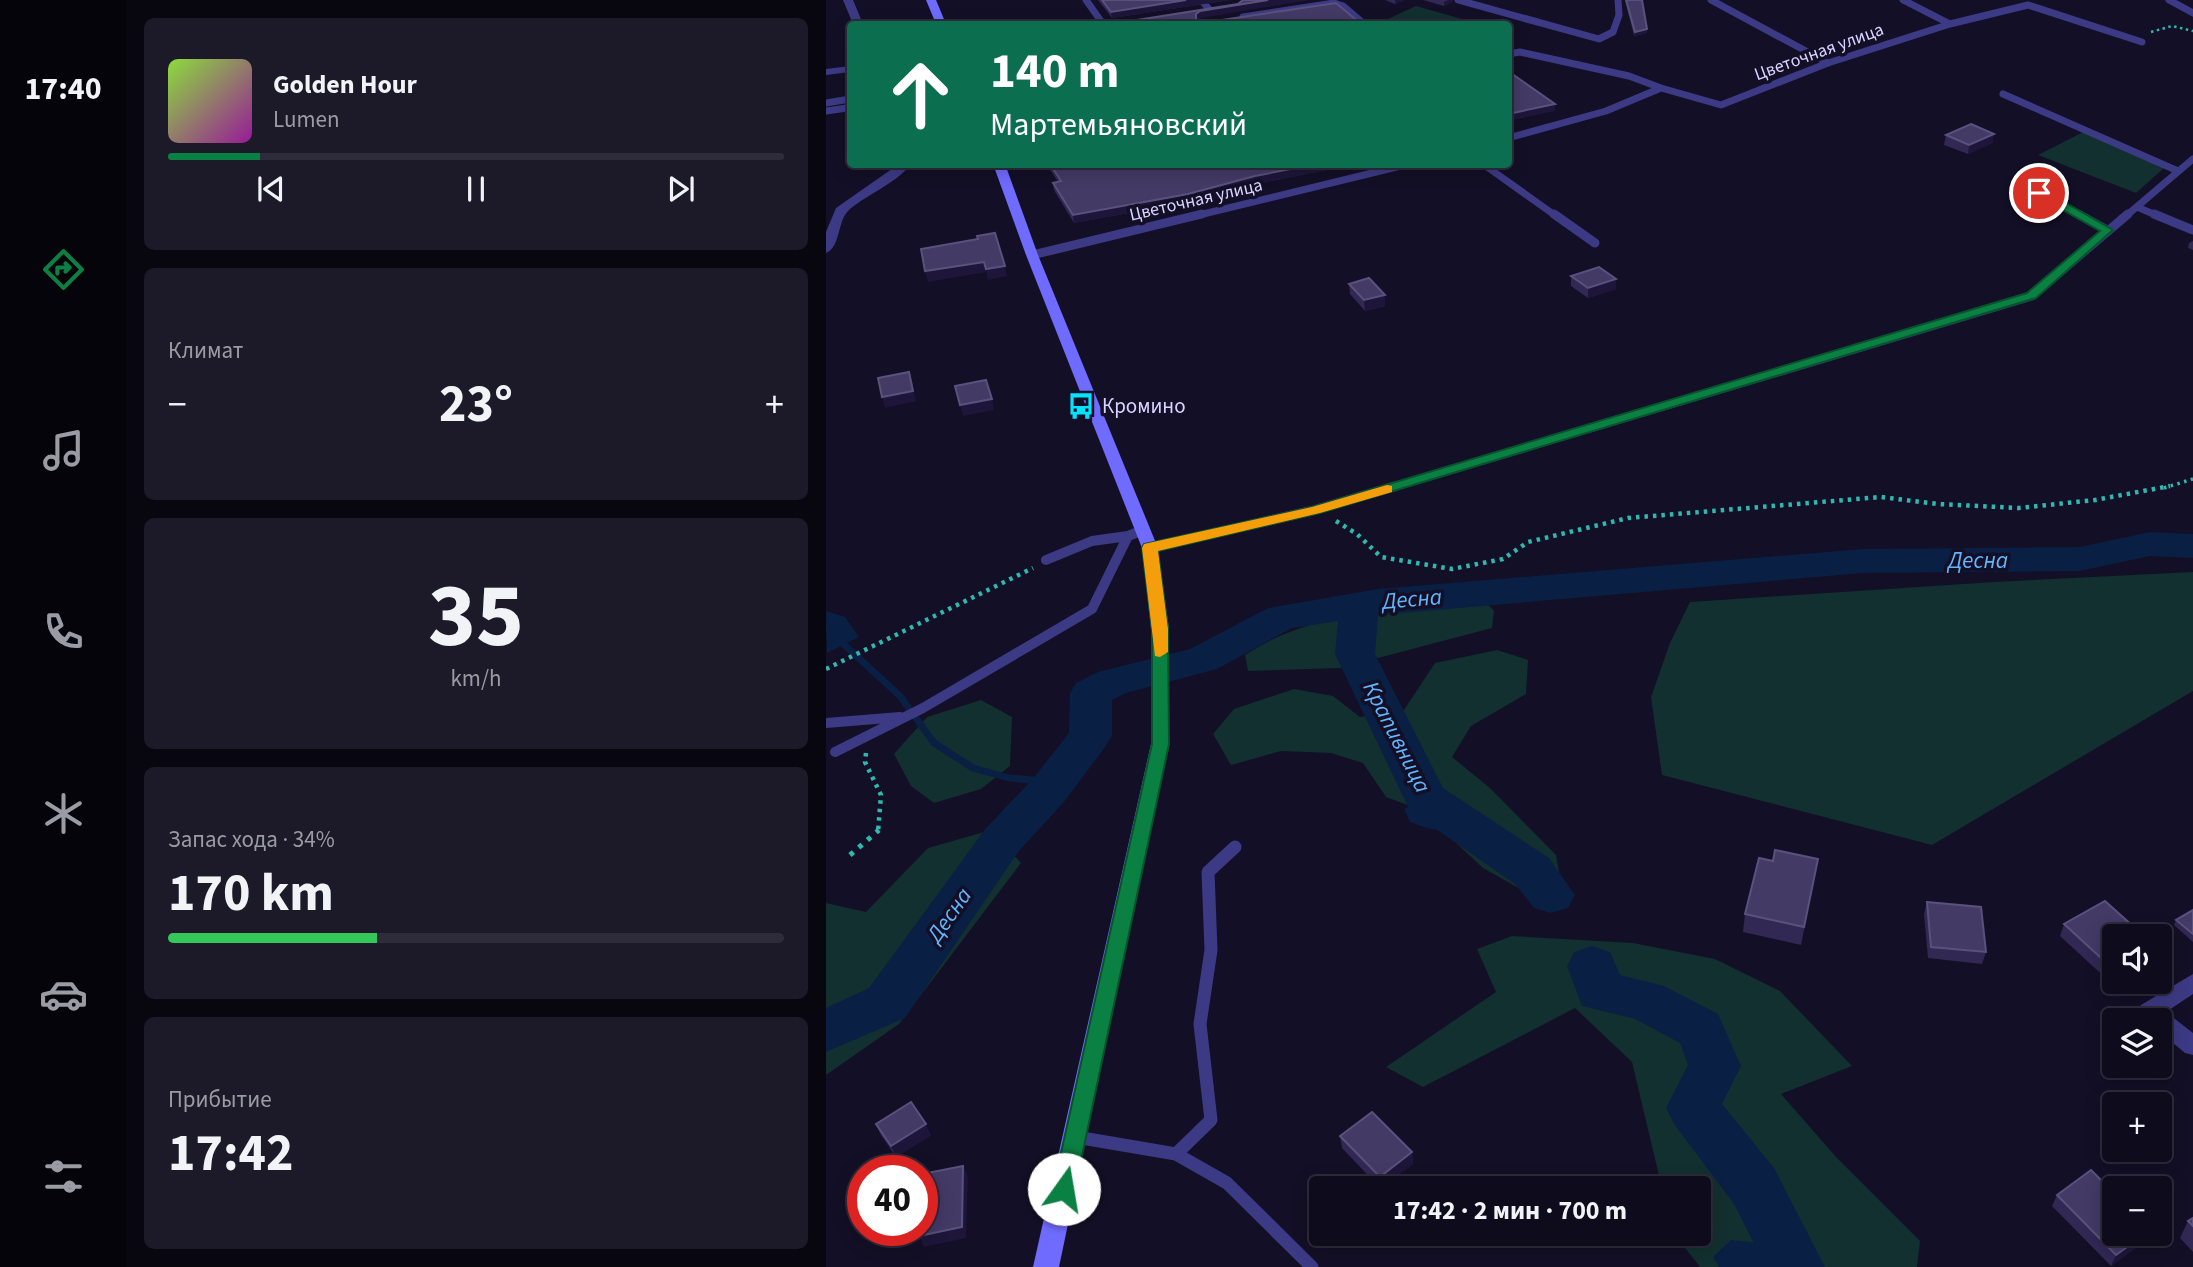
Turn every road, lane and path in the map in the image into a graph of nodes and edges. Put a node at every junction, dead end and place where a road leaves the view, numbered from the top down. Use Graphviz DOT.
graph roads {
  1 [pos="848,0"];
  2 [pos="931,0"];
  3 [pos="1086,0"];
  4 [pos="1201,0"];
  5 [pos="1458,0"];
  6 [pos="1617,0"];
  7 [pos="1711,0"];
  8 [pos="1903,0"];
  9 [pos="2041,0"];
  10 [pos="2169,0"];
  11 [pos="2028,5"];
  12 [pos="1219,8"];
  13 [pos="1209,9"];
  14 [pos="1197,11"];
  15 [pos="2193,13"];
  16 [pos="1228,20"];
  17 [pos="857,21"];
  18 [pos="940,21"];
  19 [pos="1101,21"];
  20 [pos="1361,21"];
  21 [pos="1950,24"];
  22 [pos="2193,30"];
  23 [pos="2123,36"];
  24 [pos="2142,42"];
  25 [pos="1512,53"];
  26 [pos="1828,63"];
  27 [pos="847,69"];
  28 [pos="826,72"];
  29 [pos="1661,88"];
  30 [pos="2003,94"];
  31 [pos="847,100"];
  32 [pos="826,103"];
  33 [pos="846,108"];
  34 [pos="826,111"];
  35 [pos="1512,137"];
  36 [pos="2193,159"];
  37 [pos="902,168"];
  38 [pos="1000,168"];
  39 [pos="1392,168"];
  40 [pos="1489,168"];
  41 [pos="2178,171"];
  42 [pos="2039,193"];
  43 [pos="2137,207"];
  44 [pos="2107,230"];
  45 [pos="2193,230"];
  46 [pos="1595,243"];
  47 [pos="826,250"];
  48 [pos="1032,255"];
  49 [pos="2193,479"];
  50 [pos="1315,510"];
  51 [pos="1143,530"];
  52 [pos="1128,536"];
  53 [pos="1150,548"];
  54 [pos="1046,560"];
  55 [pos="826,669"];
  56 [pos="905,717"];
  57 [pos="826,723"];
  58 [pos="869,735"];
  59 [pos="835,752"];
  60 [pos="1235,848"];
  61 [pos="850,855"];
  62 [pos="2193,983"];
  63 [pos="2193,1046"];
  64 [pos="1076,1137"];
  65 [pos="1176,1154"];
  66 [pos="1046,1267"];
  67 [pos="1312,1267"];
  1 -- 17 [label="street"];
  2 -- 18 [label="street"];
  3 -- 19 [label="lane"];
  4 -- 13 [label="lane"];
  5 -- 6 [label="lane"];
  7 -- 26 [label="lane"];
  8 -- 21 [label="lane"];
  9 -- 11 [label="lane, Цветочная улица"];
  10 -- 15 [label="lane"];
  11 -- 21 [label="lane, Цветочная улица"];
  11 -- 23 [label="lane"];
  12 -- 13 [label="lane"];
  13 -- 14 [label="lane"];
  16 -- 20 [label="lane"];
  21 -- 26 [label="lane, Цветочная улица"];
  22 -- 23 [label="path"];
  23 -- 24 [label="lane"];
  25 -- 29 [label="lane, Цветочная улица"];
  26 -- 29 [label="lane, Цветочная улица"];
  27 -- 28 [label="street"];
  29 -- 35 [label="lane"];
  30 -- 41 [label="lane"];
  31 -- 32 [label="lane"];
  33 -- 34 [label="lane"];
  36 -- 41 [label="lane"];
  37 -- 47 [label="street"];
  38 -- 48 [label="street"];
  39 -- 48 [label="lane, Цветочная улица"];
  40 -- 46 [label="lane"];
  41 -- 43 [label="lane"];
  42 -- 44 [label="lane"];
  43 -- 44 [label="lane"];
  43 -- 45 [label="lane"];
  44 -- 50 [label="lane"];
  48 -- 51 [label="street"];
  49 -- 50 [label="path"];
  50 -- 53 [label="lane"];
  51 -- 52 [label="lane"];
  51 -- 53 [label="street"];
  52 -- 54 [label="lane"];
  52 -- 56 [label="lane"];
  53 -- 64 [label="street"];
  54 -- 55 [label="path"];
  56 -- 57 [label="lane"];
  56 -- 58 [label="lane"];
  58 -- 59 [label="lane"];
  58 -- 61 [label="path"];
  60 -- 65 [label="lane"];
  62 -- 63 [label="street"];
  64 -- 65 [label="lane"];
  64 -- 66 [label="street"];
  65 -- 67 [label="lane"];
}
